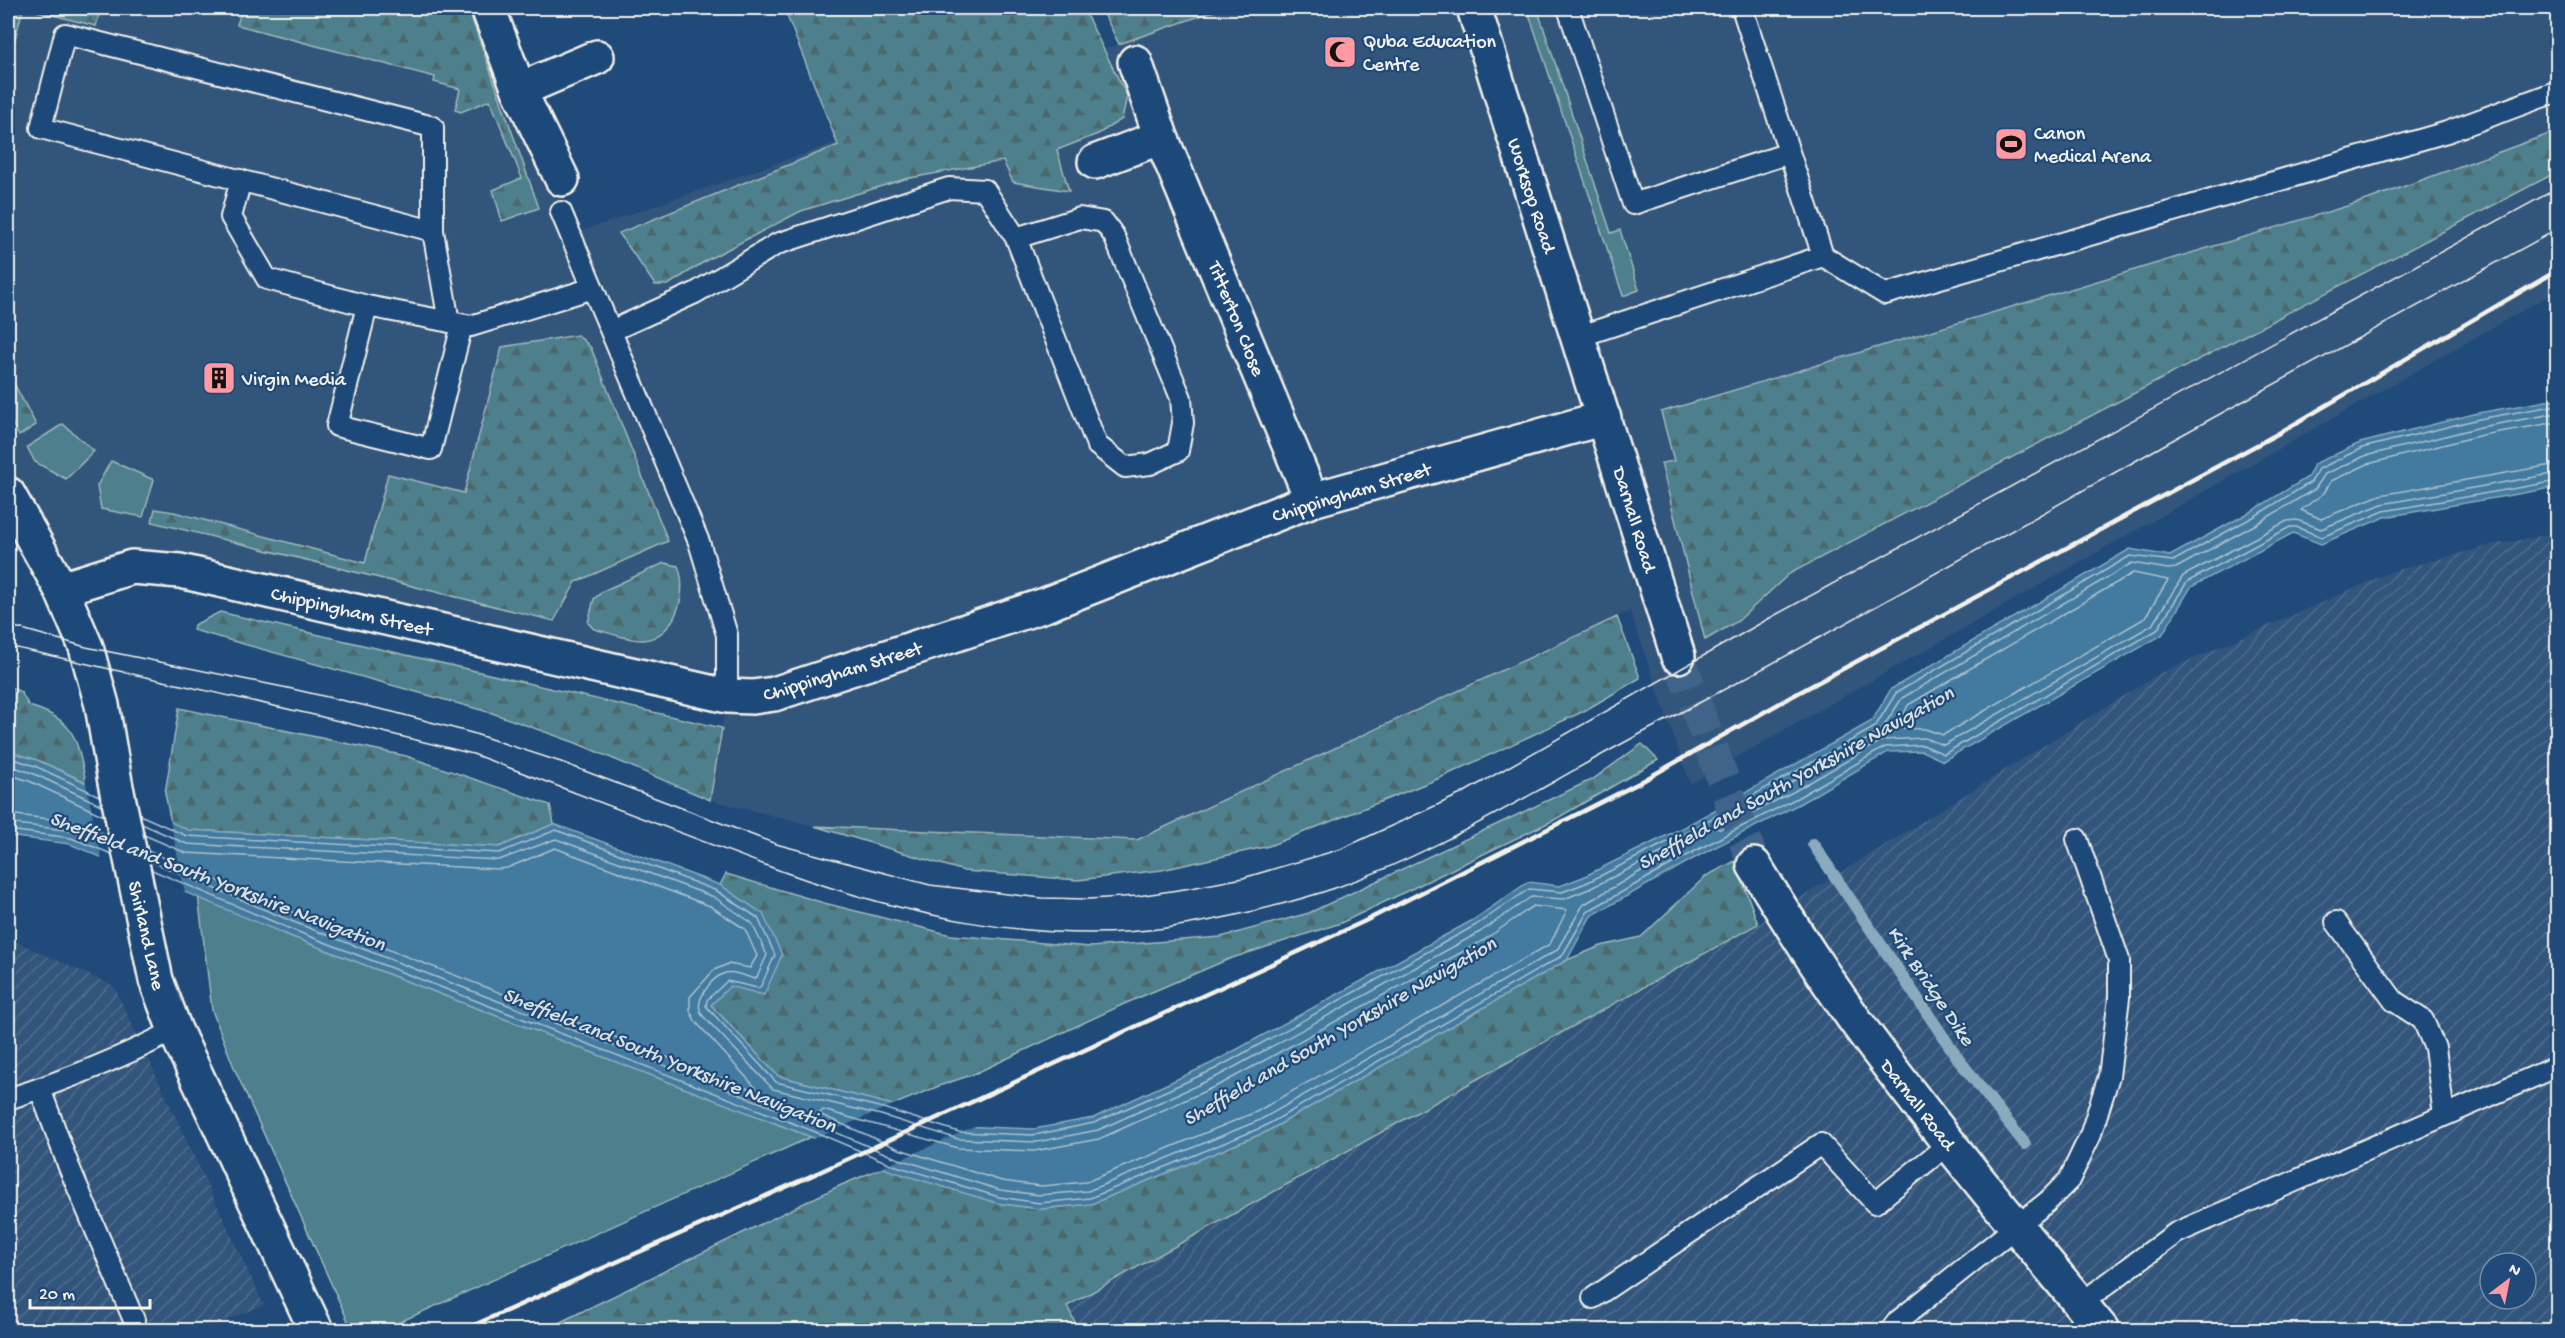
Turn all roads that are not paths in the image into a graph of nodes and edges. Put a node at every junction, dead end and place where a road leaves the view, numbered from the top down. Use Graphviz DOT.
graph roads {
  1 [pos="488,8"];
  2 [pos="1474,8"];
  3 [pos="1568,8"];
  4 [pos="1742,8"];
  5 [pos="597,57"];
  6 [pos="1135,62"];
  7 [pos="519,90"];
  8 [pos="2558,91"];
  9 [pos="1161,137"];
  10 [pos="1789,153"];
  11 [pos="1095,162"];
  12 [pos="562,179"];
  13 [pos="241,180"];
  14 [pos="561,212"];
  15 [pos="433,231"];
  16 [pos="1016,238"];
  17 [pos="1823,256"];
  18 [pos="593,288"];
  19 [pos="367,306"];
  20 [pos="455,323"];
  21 [pos="611,331"];
  22 [pos="1578,337"];
  23 [pos="1592,383"];
  24 [pos="1604,418"];
  25 [pos="8,494"];
  26 [pos="1312,500"];
  27 [pos="61,589"];
  28 [pos="1678,656"];
  29 [pos="727,696"];
  30 [pos="2077,839"];
  31 [pos="1754,865"];
  32 [pos="2336,922"];
  33 [pos="175,1030"];
  34 [pos="2558,1066"];
  35 [pos="40,1089"];
  36 [pos="8,1099"];
  37 [pos="2444,1115"];
  38 [pos="1950,1143"];
  39 [pos="2017,1228"];
  40 [pos="1593,1298"];
  41 [pos="2080,1304"];
  42 [pos="311,1318"];
  43 [pos="134,1320"];
  44 [pos="1891,1330"];
  45 [pos="2102,1330"];
  1 -- 7 [label="street"];
  2 -- 22 [label="street, Worksop Road"];
  3 -- 10 [label="lane"];
  4 -- 10 [label="lane"];
  5 -- 7 [label="street"];
  6 -- 9 [label="street, Titterton Close"];
  7 -- 12 [label="street"];
  8 -- 17 [label="lane"];
  9 -- 11 [label="street"];
  9 -- 26 [label="street, Titterton Close"];
  10 -- 17 [label="lane"];
  13 -- 15 [label="lane"];
  13 -- 15 [label="lane"];
  13 -- 19 [label="lane"];
  14 -- 18 [label="lane"];
  15 -- 20 [label="lane"];
  16 -- 16 [label="lane"];
  16 -- 21 [label="lane"];
  17 -- 22 [label="lane"];
  18 -- 20 [label="lane"];
  18 -- 21 [label="lane"];
  19 -- 20 [label="lane"];
  19 -- 20 [label="lane"];
  21 -- 29 [label="lane"];
  22 -- 23 [label="street, Worksop Road"];
  23 -- 24 [label="street, Darnall Road"];
  24 -- 26 [label="street, Chippingham Street"];
  24 -- 28 [label="street, Darnall Road"];
  25 -- 27 [label="street, Shirland Lane"];
  26 -- 29 [label="street, Chippingham Street"];
  27 -- 29 [label="street, Chippingham Street"];
  27 -- 33 [label="street, Shirland Lane"];
  30 -- 39 [label="lane"];
  31 -- 38 [label="street, Darnall Road"];
  32 -- 37 [label="lane"];
  33 -- 35 [label="lane"];
  33 -- 42 [label="street, Shirland Lane"];
  34 -- 37 [label="lane"];
  35 -- 36 [label="lane"];
  35 -- 43 [label="lane"];
  37 -- 41 [label="lane"];
  38 -- 39 [label="street, Darnall Road"];
  38 -- 40 [label="lane"];
  39 -- 41 [label="street, Darnall Road"];
  39 -- 44 [label="lane"];
  41 -- 45 [label="street, Darnall Road"];
}
